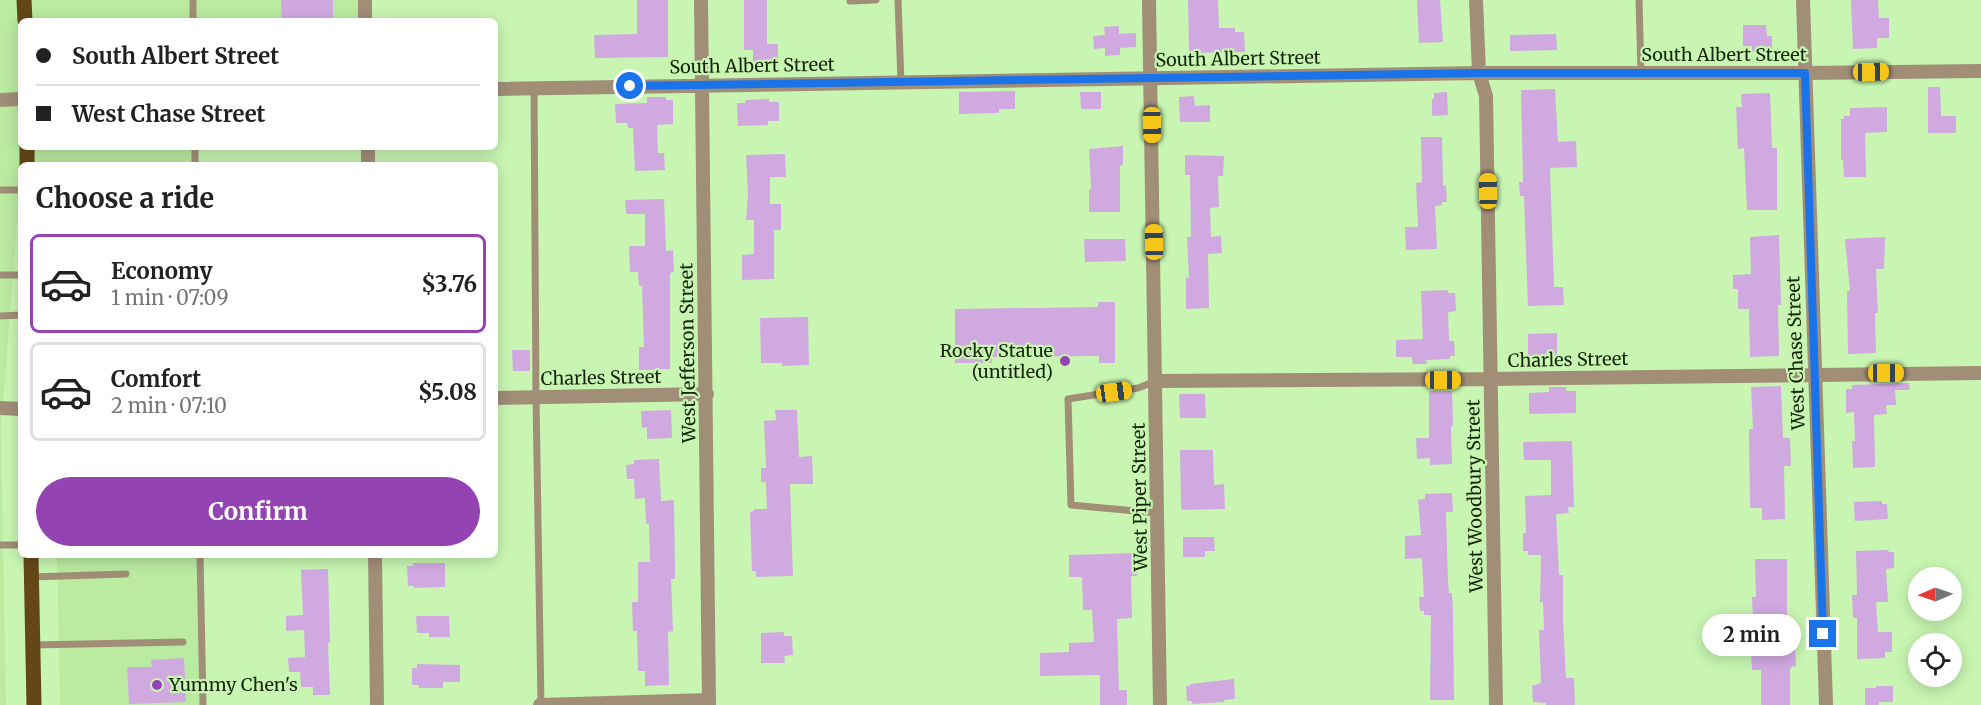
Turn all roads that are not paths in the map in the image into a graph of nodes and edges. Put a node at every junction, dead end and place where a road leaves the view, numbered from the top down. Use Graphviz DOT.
graph roads {
  1 [pos="24,0"];
  2 [pos="193,0"];
  3 [pos="365,0"];
  4 [pos="701,0"];
  5 [pos="876,0"];
  6 [pos="898,0"];
  7 [pos="1149,0"];
  8 [pos="1476,0"];
  9 [pos="1639,0"];
  10 [pos="1803,0"];
  11 [pos="850,1"];
  12 [pos="25,18"];
  13 [pos="193,18"];
  14 [pos="365,18"];
  15 [pos="1981,71"];
  16 [pos="1479,73"];
  17 [pos="1641,73"];
  18 [pos="1805,73"];
  19 [pos="1152,78"];
  20 [pos="901,82"];
  21 [pos="702,84"];
  22 [pos="534,88"];
  23 [pos="498,89"];
  24 [pos="18,99"];
  25 [pos="0,100"];
  26 [pos="0,190"];
  27 [pos="18,190"];
  28 [pos="0,275"];
  29 [pos="18,275"];
  30 [pos="18,315"];
  31 [pos="0,316"];
  32 [pos="1981,373"];
  33 [pos="1814,374"];
  34 [pos="1491,379"];
  35 [pos="1156,381"];
  36 [pos="707,394"];
  37 [pos="498,398"];
  38 [pos="536,398"];
  39 [pos="0,408"];
  40 [pos="18,408"];
  41 [pos="1158,513"];
  42 [pos="0,545"];
  43 [pos="18,545"];
  44 [pos="31,558"];
  45 [pos="200,558"];
  46 [pos="375,558"];
  47 [pos="126,574"];
  48 [pos="31,577"];
  49 [pos="183,642"];
  50 [pos="32,645"];
  51 [pos="709,703"];
  52 [pos="33,705"];
  53 [pos="203,705"];
  54 [pos="377,705"];
  55 [pos="541,705"];
  56 [pos="1160,705"];
  57 [pos="1496,705"];
  58 [pos="1826,705"];
  1 -- 12 [label="main road"];
  2 -- 13 [label="lane"];
  3 -- 14 [label="street"];
  4 -- 21 [label="street, West Jefferson Street"];
  5 -- 11 [label="lane"];
  6 -- 20 [label="lane"];
  7 -- 19 [label="street, West Piper Street"];
  8 -- 16 [label="street, West Woodbury Street"];
  9 -- 17 [label="lane"];
  10 -- 18 [label="street, West Chase Street"];
  15 -- 18 [label="street, South Albert Street"];
  16 -- 17 [label="street, South Albert Street"];
  16 -- 19 [label="street, South Albert Street"];
  16 -- 34 [label="street, West Woodbury Street"];
  17 -- 18 [label="street, South Albert Street"];
  18 -- 33 [label="street, West Chase Street"];
  19 -- 20 [label="street, South Albert Street"];
  19 -- 35 [label="street, West Piper Street"];
  20 -- 21 [label="street, South Albert Street"];
  21 -- 22 [label="street, South Albert Street"];
  21 -- 36 [label="street, West Jefferson Street"];
  22 -- 23 [label="street, South Albert Street"];
  22 -- 38 [label="lane"];
  24 -- 25 [label="street"];
  26 -- 27 [label="lane"];
  28 -- 29 [label="lane"];
  30 -- 31 [label="lane"];
  32 -- 33 [label="street, Charles Street"];
  33 -- 34 [label="street, Charles Street"];
  33 -- 58 [label="street, West Chase Street"];
  34 -- 35 [label="street, Charles Street"];
  34 -- 57 [label="street, West Woodbury Street"];
  35 -- 41 [label="street, West Piper Street"];
  35 -- 41 [label="lane"];
  36 -- 38 [label="street, Charles Street"];
  36 -- 51 [label="street, West Jefferson Street"];
  37 -- 38 [label="street, Charles Street"];
  38 -- 55 [label="lane"];
  39 -- 40 [label="street"];
  41 -- 56 [label="street, West Piper Street"];
  42 -- 43 [label="lane"];
  44 -- 48 [label="main road"];
  45 -- 53 [label="lane"];
  46 -- 54 [label="street"];
  47 -- 48 [label="lane"];
  48 -- 50 [label="main road"];
  49 -- 50 [label="lane"];
  50 -- 52 [label="main road"];
  51 -- 55 [label="street"];
}
